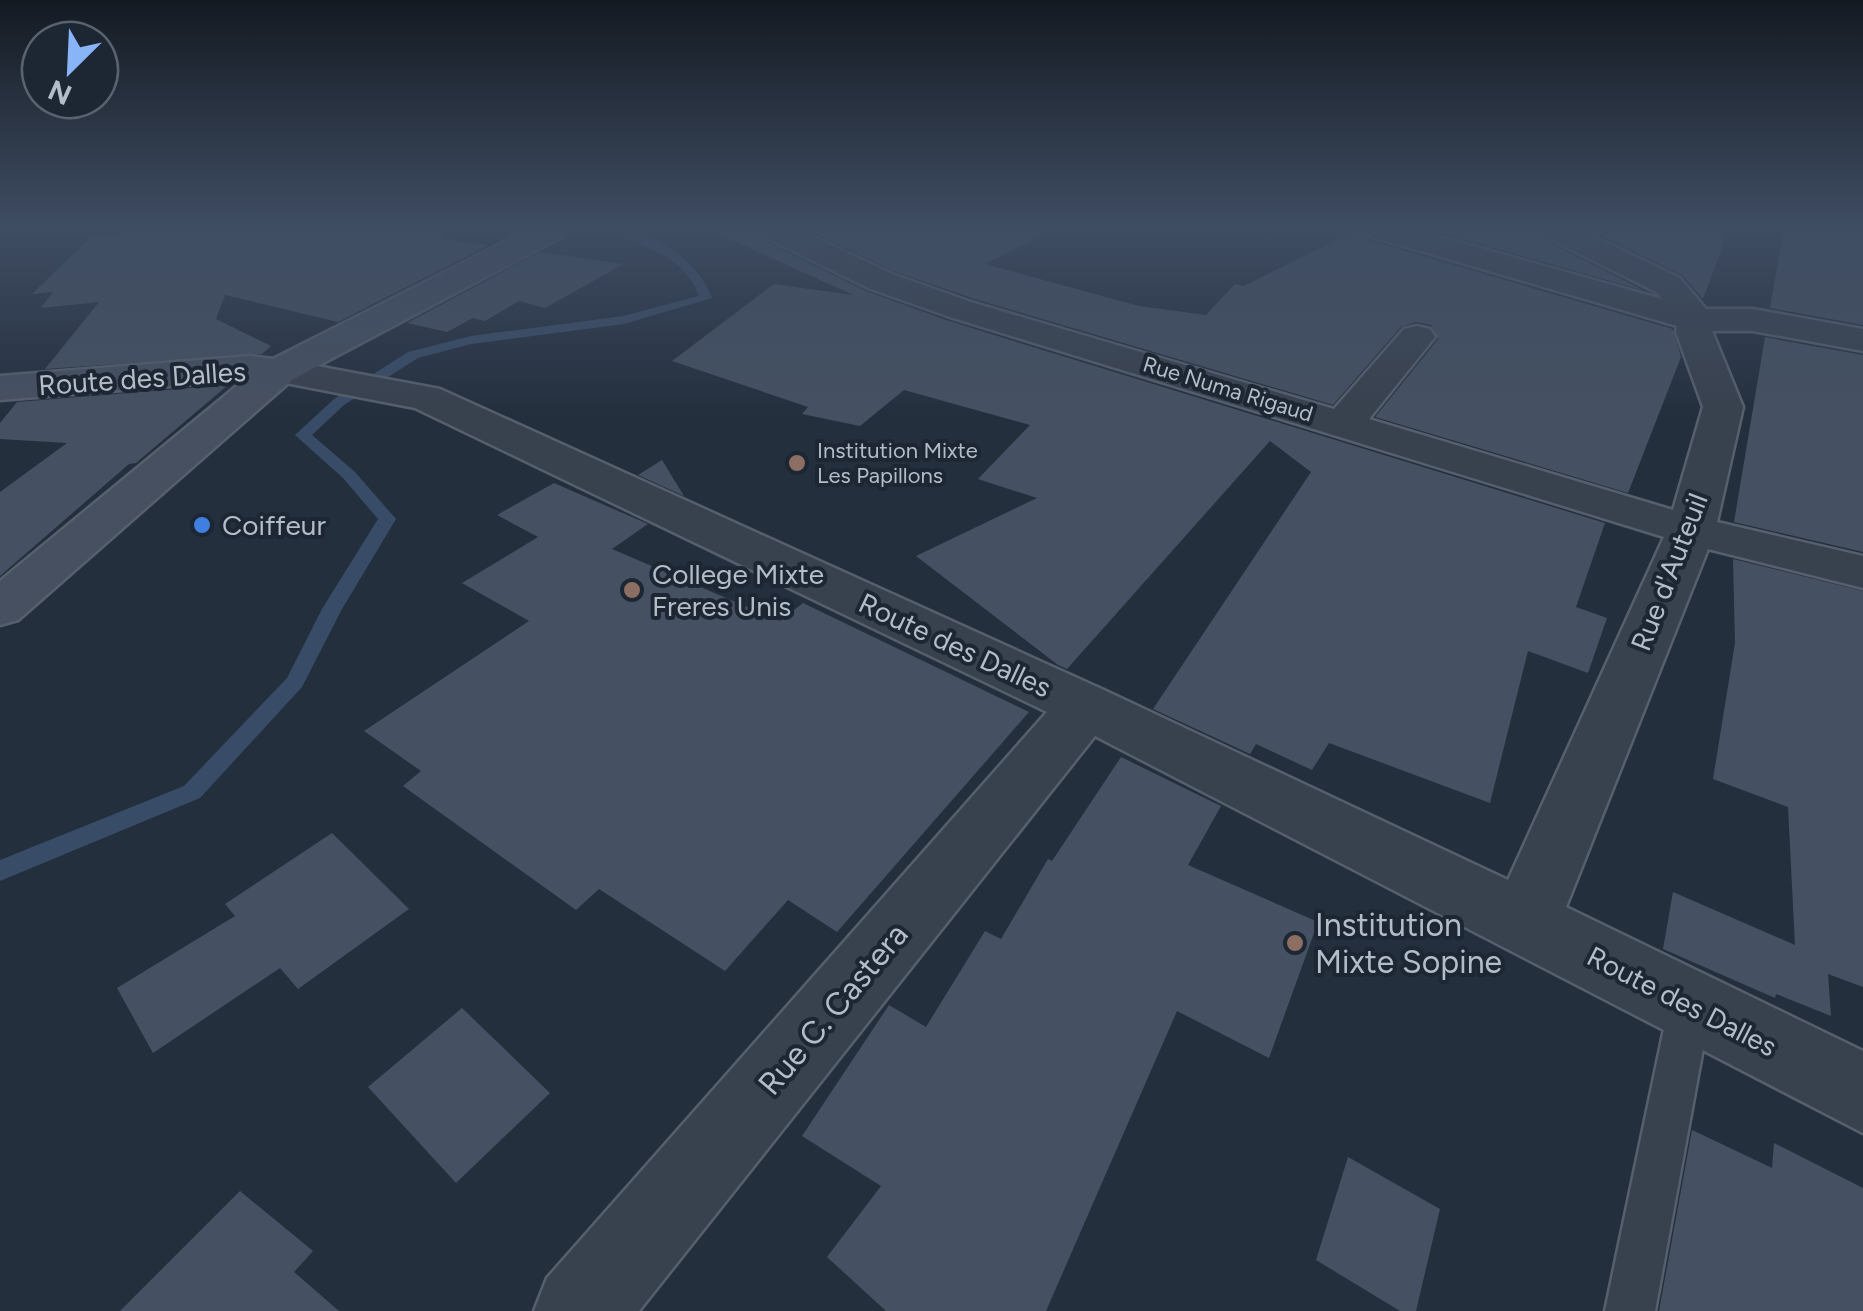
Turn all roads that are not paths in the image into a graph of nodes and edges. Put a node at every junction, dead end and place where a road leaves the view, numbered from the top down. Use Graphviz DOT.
graph roads {
  1 [pos="435,290"];
  2 [pos="908,290"];
  3 [pos="1590,290"];
  4 [pos="1673,290"];
  5 [pos="1696,320"];
  6 [pos="1417,337"];
  7 [pos="1863,340"];
  8 [pos="279,371"];
  9 [pos="0,388"];
  10 [pos="1343,424"];
  11 [pos="1691,530"];
  12 [pos="1863,572"];
  13 [pos="0,608"];
  14 [pos="1086,706"];
  15 [pos="1525,922"];
  16 [pos="1690,1005"];
  17 [pos="1863,1093"];
  18 [pos="580,1311"];
  19 [pos="1630,1311"];
  1 -- 8 [label="street"];
  2 -- 10 [label="street, Rue Numa Rigaud"];
  3 -- 5 [label="street"];
  4 -- 5 [label="street, Rue d'Auteuil"];
  5 -- 7 [label="street"];
  5 -- 11 [label="street, Rue d'Auteuil"];
  6 -- 10 [label="street"];
  8 -- 9 [label="street, Route des Dalles"];
  8 -- 13 [label="street"];
  8 -- 14 [label="street, Route des Dalles"];
  10 -- 11 [label="street, Rue Numa Rigaud"];
  11 -- 12 [label="street, Rue Numa Rigaud"];
  11 -- 15 [label="street, Rue d'Auteuil"];
  14 -- 15 [label="street, Route des Dalles"];
  14 -- 18 [label="street, Rue C. Castera"];
  15 -- 16 [label="street, Route des Dalles"];
  16 -- 17 [label="street, Route des Dalles"];
  16 -- 19 [label="lane"];
}
